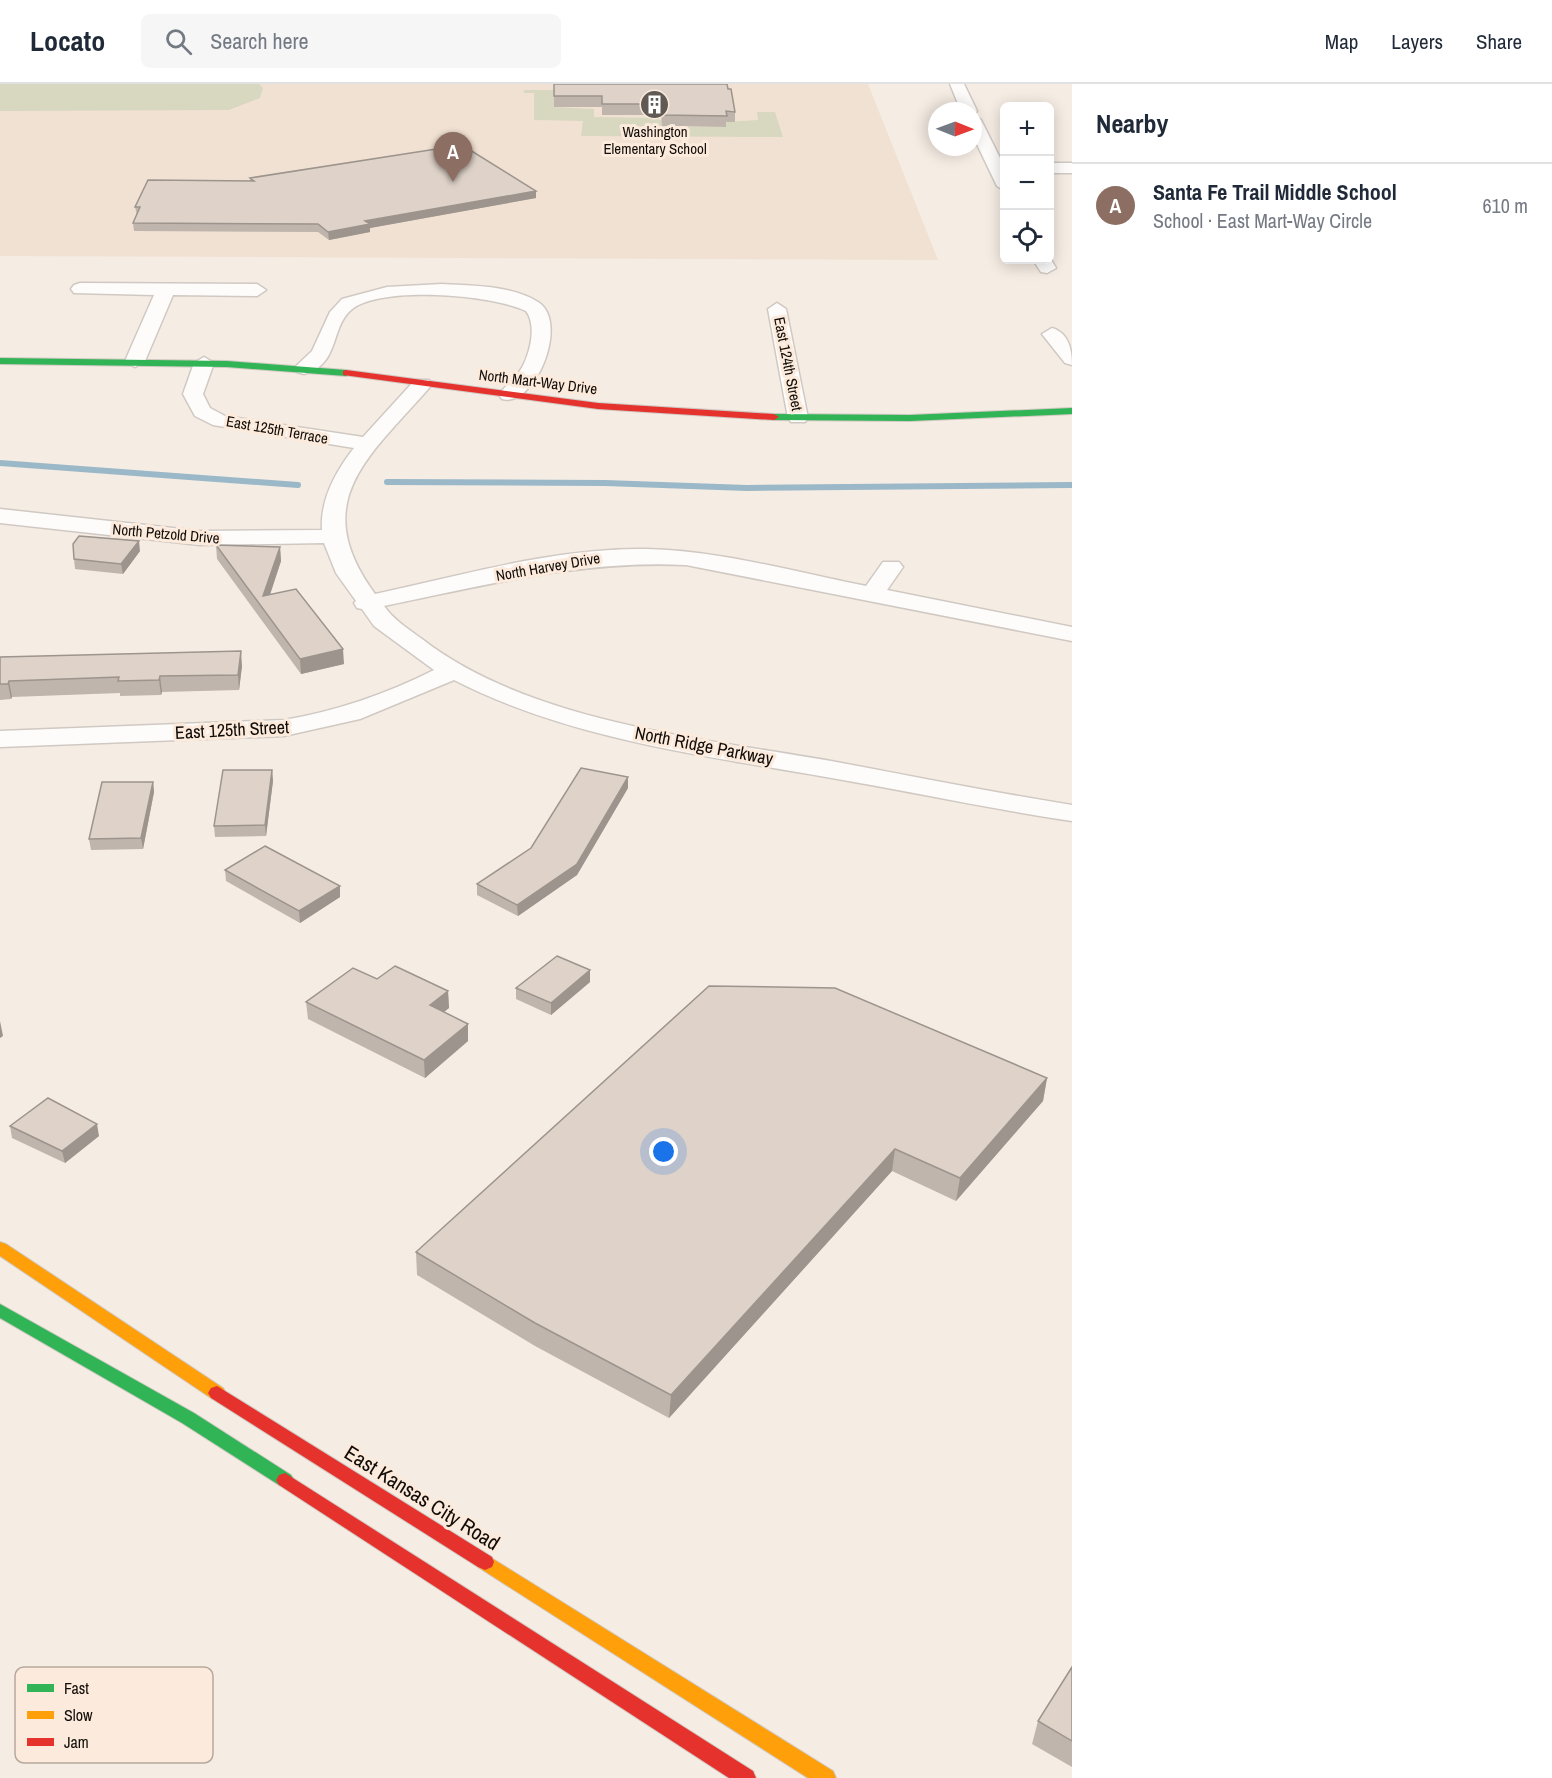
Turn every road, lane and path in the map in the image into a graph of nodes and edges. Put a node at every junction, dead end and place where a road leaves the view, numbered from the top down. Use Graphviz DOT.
graph roads {
  1 [pos="957,84"];
  2 [pos="965,102"];
  3 [pos="982,136"];
  4 [pos="1000,167"];
  5 [pos="1054,168"];
  6 [pos="1072,168"];
  7 [pos="80,289"];
  8 [pos="166,289"];
  9 [pos="257,290"];
  10 [pos="777,309"];
  11 [pos="1052,334"];
  12 [pos="1072,359"];
  13 [pos="0,361"];
  14 [pos="135,361"];
  15 [pos="204,363"];
  16 [pos="304,368"];
  17 [pos="422,384"];
  18 [pos="509,395"];
  19 [pos="1072,411"];
  20 [pos="798,418"];
  21 [pos="370,444"];
  22 [pos="0,516"];
  23 [pos="333,536"];
  24 [pos="891,567"];
  25 [pos="873,594"];
  26 [pos="366,603"];
  27 [pos="1072,634"];
  28 [pos="453,671"];
  29 [pos="0,739"];
  30 [pos="1072,813"];
  31 [pos="0,1248"];
  32 [pos="0,1310"];
  33 [pos="746,1778"];
  34 [pos="826,1778"];
  1 -- 2 [label="street"];
  3 -- 4 [label="street"];
  5 -- 6 [label="street"];
  7 -- 8 [label="street"];
  8 -- 9 [label="street"];
  8 -- 14 [label="street"];
  10 -- 20 [label="street, East 124th Street"];
  11 -- 12 [label="street"];
  13 -- 14 [label="street, North Mart-Way Drive"];
  14 -- 15 [label="street, North Mart-Way Drive"];
  15 -- 16 [label="street, North Mart-Way Drive"];
  15 -- 21 [label="street, East 125th Terrace"];
  16 -- 17 [label="street, North Mart-Way Drive"];
  16 -- 18 [label="street"];
  17 -- 18 [label="street, North Mart-Way Drive"];
  17 -- 21 [label="street"];
  18 -- 20 [label="street, North Mart-Way Drive"];
  19 -- 20 [label="street, North Mart-Way Drive"];
  21 -- 23 [label="street"];
  22 -- 23 [label="street, North Petzold Drive"];
  23 -- 26 [label="street"];
  24 -- 25 [label="street"];
  25 -- 26 [label="street, North Harvey Drive"];
  25 -- 27 [label="street, North Harvey Drive"];
  26 -- 28 [label="street, North Ridge Parkway"];
  28 -- 29 [label="street, East 125th Street"];
  28 -- 30 [label="street, North Ridge Parkway"];
  31 -- 34 [label="street, East Kansas City Road"];
  32 -- 33 [label="street"];
}
